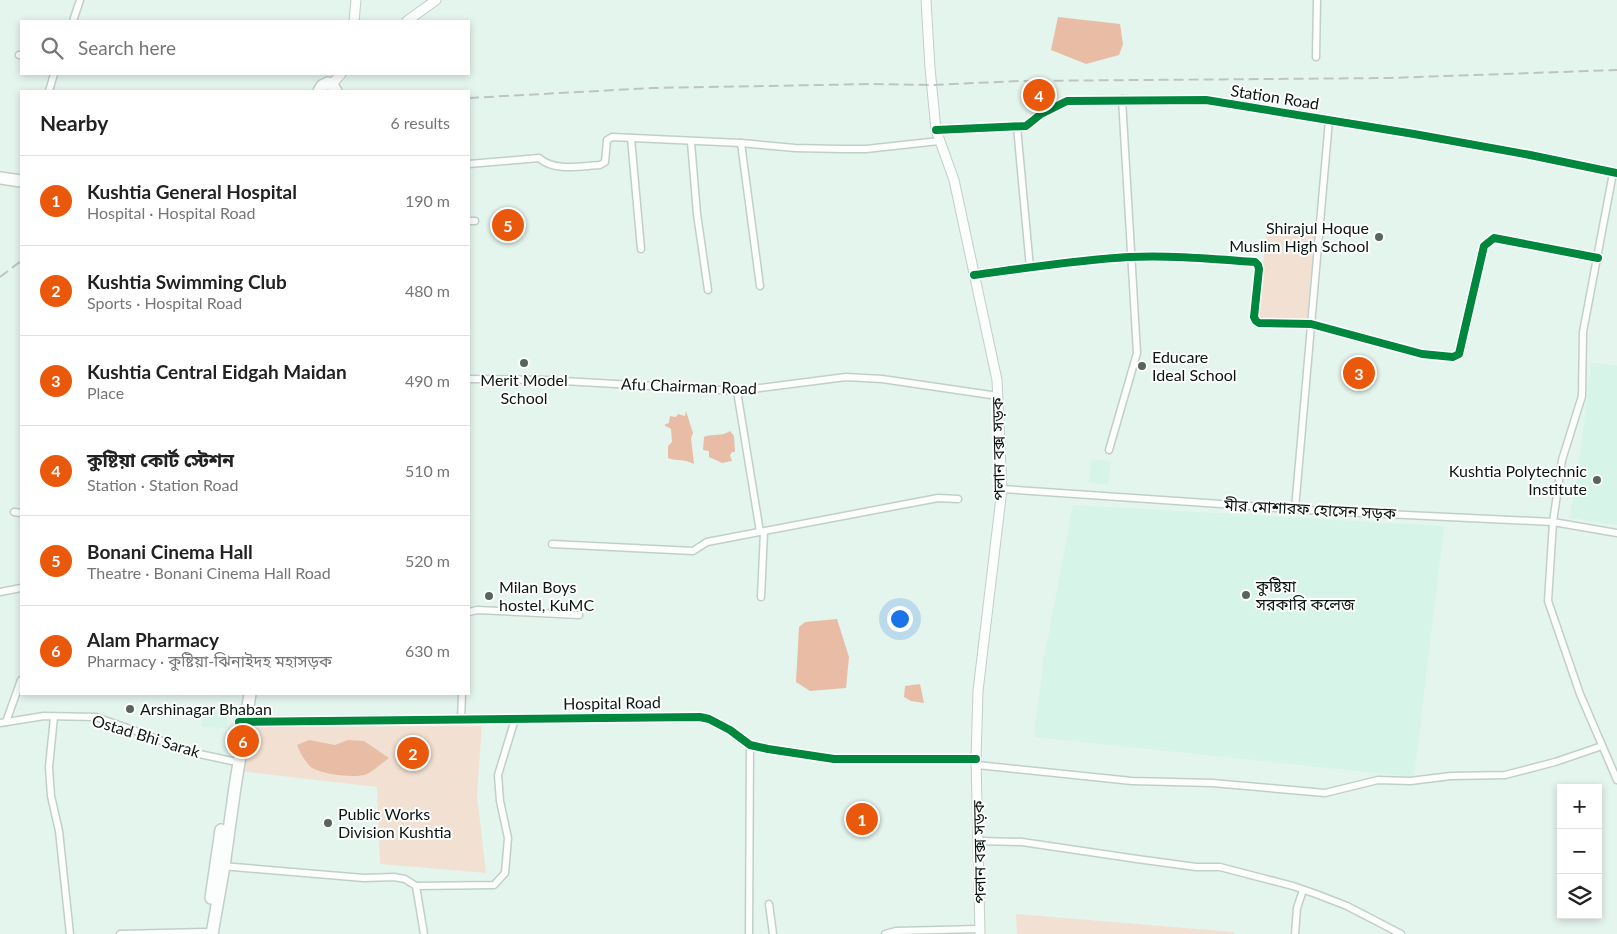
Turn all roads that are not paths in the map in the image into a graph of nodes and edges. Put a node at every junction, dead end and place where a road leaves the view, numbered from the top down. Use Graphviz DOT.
graph roads {
  1 [pos="80,0"];
  2 [pos="356,0"];
  3 [pos="436,0"];
  4 [pos="926,0"];
  5 [pos="1317,0"];
  6 [pos="73,20"];
  7 [pos="354,20"];
  8 [pos="408,20"];
  9 [pos="1316,57"];
  10 [pos="54,75"];
  11 [pos="340,75"];
  12 [pos="334,88"];
  13 [pos="49,90"];
  14 [pos="320,90"];
  15 [pos="1122,99"];
  16 [pos="1329,120"];
  17 [pos="1017,127"];
  18 [pos="936,130"];
  19 [pos="631,138"];
  20 [pos="939,141"];
  21 [pos="691,142"];
  22 [pos="741,143"];
  23 [pos="470,164"];
  24 [pos="1615,173"];
  25 [pos="0,178"];
  26 [pos="20,180"];
  27 [pos="641,249"];
  28 [pos="1130,257"];
  29 [pos="1598,258"];
  30 [pos="1030,268"];
  31 [pos="974,275"];
  32 [pos="760,286"];
  33 [pos="708,290"];
  34 [pos="1311,324"];
  35 [pos="470,379"];
  36 [pos="737,391"];
  37 [pos="998,396"];
  38 [pos="1109,450"];
  39 [pos="1002,489"];
  40 [pos="958,499"];
  41 [pos="1295,509"];
  42 [pos="1553,522"];
  43 [pos="762,532"];
  44 [pos="1617,533"];
  45 [pos="552,544"];
  46 [pos="20,588"];
  47 [pos="0,592"];
  48 [pos="761,597"];
  49 [pos="470,612"];
  50 [pos="578,614"];
  51 [pos="20,682"];
  52 [pos="243,695"];
  53 [pos="250,695"];
  54 [pos="462,695"];
  55 [pos="54,716"];
  56 [pos="515,719"];
  57 [pos="461,720"];
  58 [pos="3,722"];
  59 [pos="242,722"];
  60 [pos="750,745"];
  61 [pos="1602,746"];
  62 [pos="232,761"];
  63 [pos="977,762"];
  64 [pos="1617,780"];
  65 [pos="231,787"];
  66 [pos="979,841"];
  67 [pos="220,866"];
  68 [pos="416,886"];
  69 [pos="1303,890"];
  70 [pos="769,904"];
  71 [pos="980,931"];
  72 [pos="207,933"];
  73 [pos="70,934"];
  74 [pos="120,934"];
  75 [pos="424,934"];
  76 [pos="750,934"];
  77 [pos="773,934"];
  78 [pos="885,934"];
  79 [pos="1295,934"];
  80 [pos="1401,934"];
  1 -- 6 [label="street"];
  2 -- 7 [label="main road"];
  3 -- 8 [label="main road"];
  4 -- 18 [label="main road, পলান বক্স সড়ক"];
  5 -- 9 [label="street"];
  10 -- 13 [label="street"];
  11 -- 12 [label="main road"];
  12 -- 14 [label="highway"];
  15 -- 16 [label="street, Station Road"];
  15 -- 17 [label="street, Station Road"];
  15 -- 28 [label="street"];
  16 -- 24 [label="street, Station Road"];
  16 -- 34 [label="street"];
  17 -- 18 [label="street, Station Road"];
  17 -- 30 [label="street"];
  18 -- 20 [label="main road, পলান বক্স সড়ক"];
  19 -- 21 [label="street"];
  19 -- 23 [label="street"];
  19 -- 27 [label="street"];
  20 -- 22 [label="street"];
  20 -- 31 [label="main road, পলান বক্স সড়ক"];
  21 -- 22 [label="street"];
  21 -- 33 [label="street"];
  22 -- 32 [label="street"];
  24 -- 29 [label="street"];
  25 -- 26 [label="highway"];
  28 -- 30 [label="street"];
  28 -- 34 [label="street"];
  28 -- 38 [label="street"];
  29 -- 34 [label="street"];
  29 -- 42 [label="street"];
  30 -- 31 [label="street"];
  31 -- 37 [label="main road, পলান বক্স সড়ক"];
  34 -- 41 [label="street"];
  35 -- 36 [label="street, Afu Chairman Road"];
  36 -- 37 [label="street, Afu Chairman Road"];
  36 -- 43 [label="street"];
  37 -- 39 [label="main road, পলান বক্স সড়ক"];
  39 -- 41 [label="street, মীর মোশারফ হোসেন সড়ক"];
  39 -- 63 [label="main road, পলান বক্স সড়ক"];
  40 -- 43 [label="street"];
  41 -- 42 [label="street, মীর মোশারফ হোসেন সড়ক"];
  42 -- 44 [label="street, মীর মোশারফ হোসেন সড়ক"];
  42 -- 61 [label="street"];
  43 -- 45 [label="street"];
  43 -- 48 [label="street"];
  46 -- 47 [label="street"];
  49 -- 50 [label="street"];
  51 -- 58 [label="street"];
  52 -- 59 [label="highway"];
  53 -- 59 [label="highway"];
  54 -- 57 [label="street"];
  55 -- 58 [label="street, Ostad Bhi Sarak"];
  55 -- 62 [label="street, Ostad Bhi Sarak"];
  55 -- 73 [label="street"];
  56 -- 57 [label="street, Hospital Road"];
  56 -- 60 [label="street, Hospital Road"];
  56 -- 68 [label="street"];
  57 -- 59 [label="street, Hospital Road"];
  59 -- 62 [label="highway"];
  59 -- 65 [label="highway"];
  60 -- 63 [label="street, Hospital Road"];
  60 -- 76 [label="street"];
  61 -- 63 [label="street, Hospital Road"];
  61 -- 64 [label="street"];
  62 -- 65 [label="highway"];
  63 -- 66 [label="main road, পলান বক্স সড়ক"];
  65 -- 67 [label="highway"];
  66 -- 69 [label="street"];
  66 -- 71 [label="main road, পলান বক্স সড়ক"];
  67 -- 68 [label="street"];
  67 -- 72 [label="highway"];
  68 -- 75 [label="street"];
  69 -- 79 [label="street"];
  69 -- 80 [label="street"];
  70 -- 77 [label="street"];
  71 -- 78 [label="street"];
  72 -- 74 [label="street"];
}
